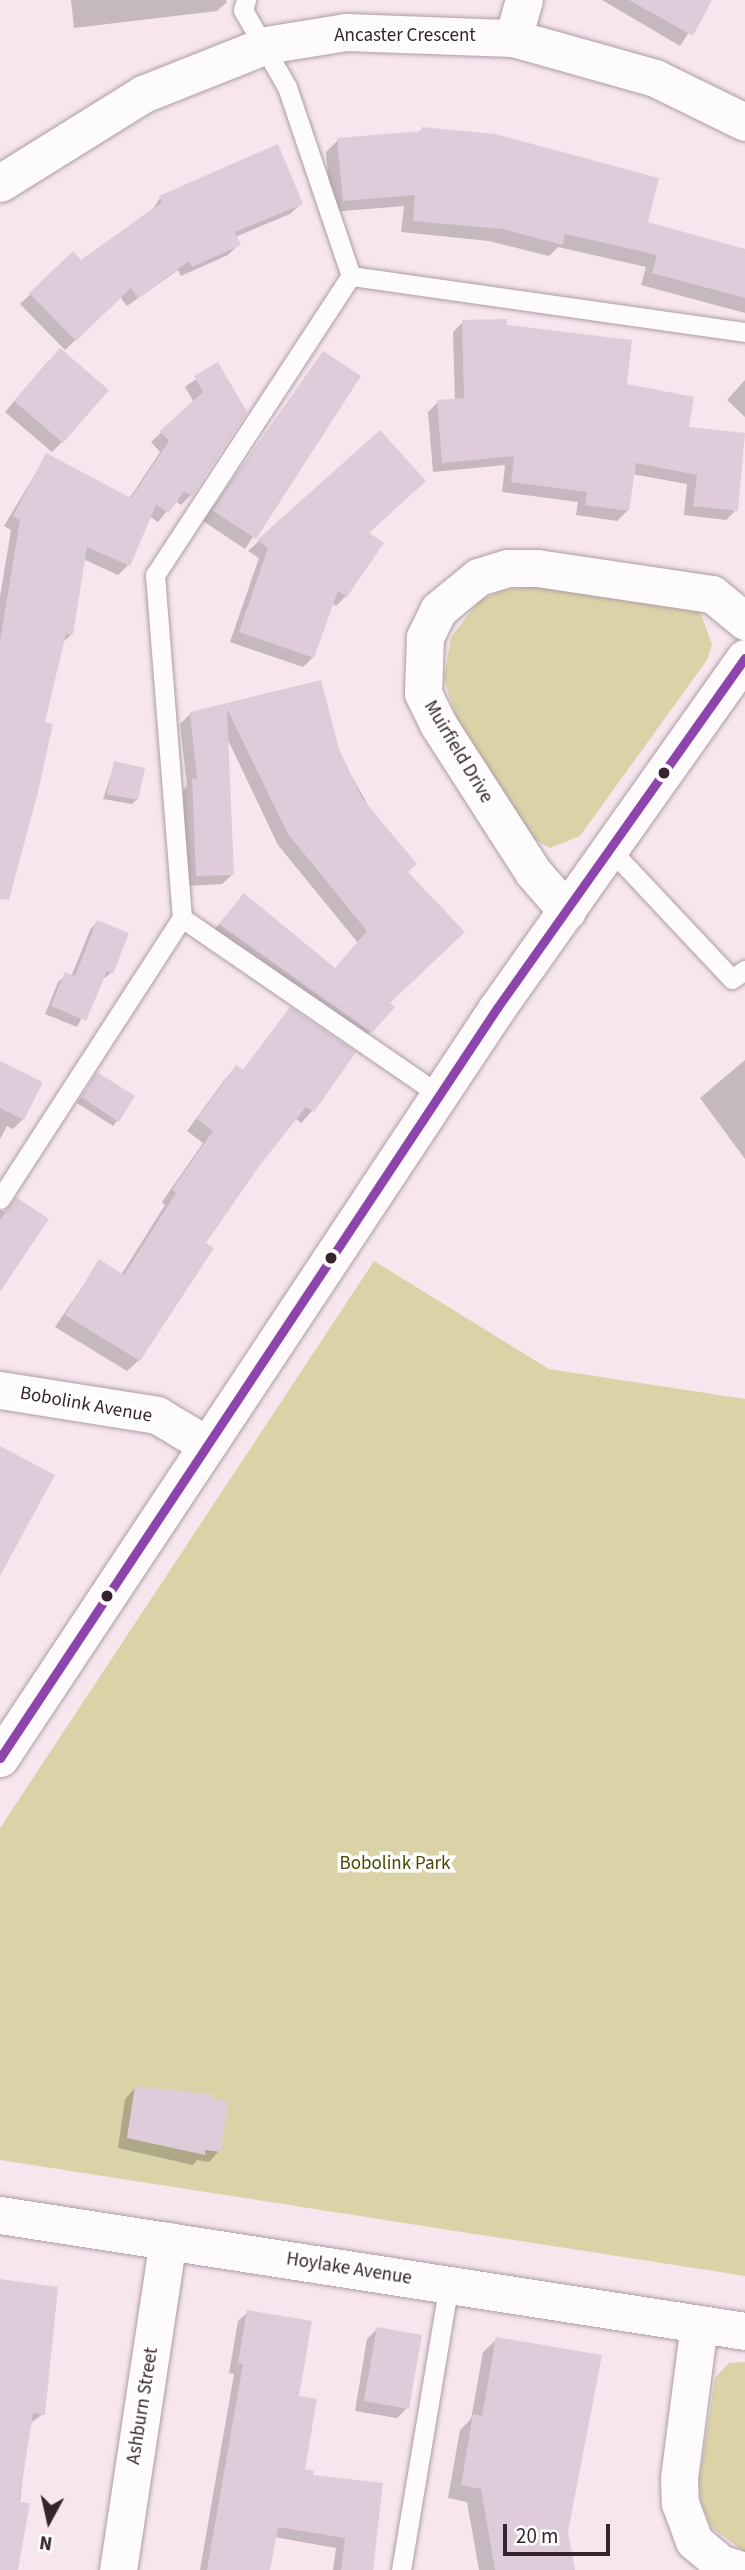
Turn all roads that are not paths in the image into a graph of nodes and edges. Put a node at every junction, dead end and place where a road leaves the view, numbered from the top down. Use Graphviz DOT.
graph roads {
  1 [pos="246,0"];
  2 [pos="524,0"];
  3 [pos="513,38"];
  4 [pos="266,46"];
  5 [pos="743,118"];
  6 [pos="0,183"];
  7 [pos="351,276"];
  8 [pos="745,332"];
  9 [pos="745,621"];
  10 [pos="745,659"];
  11 [pos="608,847"];
  12 [pos="567,911"];
  13 [pos="182,919"];
  14 [pos="745,971"];
  15 [pos="440,1095"];
  16 [pos="0,1199"];
  17 [pos="0,1390"];
  18 [pos="207,1445"];
  19 [pos="0,1758"];
  20 [pos="0,2215"];
  21 [pos="168,2241"];
  22 [pos="449,2284"];
  23 [pos="698,2324"];
  24 [pos="745,2331"];
  25 [pos="118,2570"];
  26 [pos="401,2570"];
  27 [pos="741,2570"];
  1 -- 4 [label="lane"];
  2 -- 3 [label="street"];
  3 -- 4 [label="street, Ancaster Crescent"];
  3 -- 5 [label="street, Ancaster Crescent"];
  4 -- 6 [label="street, Ancaster Crescent"];
  4 -- 7 [label="lane"];
  7 -- 8 [label="lane"];
  7 -- 13 [label="lane"];
  9 -- 12 [label="street, Muirfield Drive"];
  10 -- 11 [label="street"];
  11 -- 12 [label="street"];
  11 -- 14 [label="lane"];
  12 -- 15 [label="street"];
  13 -- 15 [label="lane"];
  13 -- 16 [label="lane"];
  15 -- 18 [label="street"];
  17 -- 18 [label="street, Bobolink Avenue"];
  18 -- 19 [label="street"];
  20 -- 21 [label="street, Hoylake Avenue"];
  21 -- 22 [label="street, Hoylake Avenue"];
  21 -- 25 [label="street, Ashburn Street"];
  22 -- 23 [label="street, Hoylake Avenue"];
  22 -- 26 [label="lane"];
  23 -- 24 [label="street, Hoylake Avenue"];
  23 -- 27 [label="street"];
}
